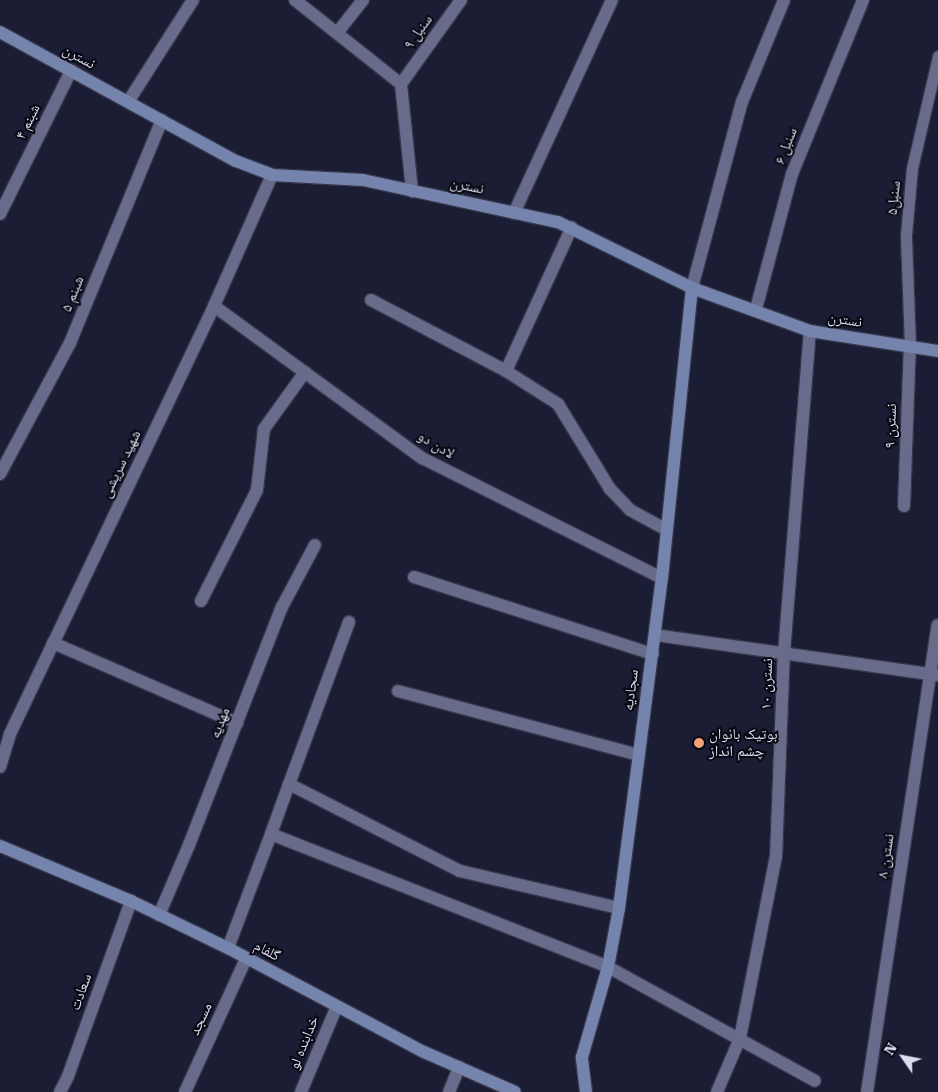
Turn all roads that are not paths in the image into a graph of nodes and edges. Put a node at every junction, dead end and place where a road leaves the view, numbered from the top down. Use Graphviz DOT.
graph roads {
  1 [pos="194,0"];
  2 [pos="295,0"];
  3 [pos="363,0"];
  4 [pos="461,0"];
  5 [pos="612,0"];
  6 [pos="784,0"];
  7 [pos="864,0"];
  8 [pos="0,33"];
  9 [pos="337,33"];
  10 [pos="938,56"];
  11 [pos="71,71"];
  12 [pos="401,84"];
  13 [pos="128,102"];
  14 [pos="162,120"];
  15 [pos="272,175"];
  16 [pos="412,190"];
  17 [pos="514,213"];
  18 [pos="0,214"];
  19 [pos="572,227"];
  20 [pos="692,288"];
  21 [pos="370,300"];
  22 [pos="214,306"];
  23 [pos="756,309"];
  24 [pos="810,331"];
  25 [pos="910,346"];
  26 [pos="938,352"];
  27 [pos="506,371"];
  28 [pos="305,372"];
  29 [pos="0,474"];
  30 [pos="904,506"];
  31 [pos="667,530"];
  32 [pos="315,545"];
  33 [pos="414,577"];
  34 [pos="662,578"];
  35 [pos="201,601"];
  36 [pos="348,622"];
  37 [pos="938,625"];
  38 [pos="655,636"];
  39 [pos="53,643"];
  40 [pos="784,653"];
  41 [pos="652,654"];
  42 [pos="934,674"];
  43 [pos="398,691"];
  44 [pos="237,723"];
  45 [pos="639,755"];
  46 [pos="0,767"];
  47 [pos="290,784"];
  48 [pos="271,834"];
  49 [pos="0,846"];
  50 [pos="131,901"];
  51 [pos="619,908"];
  52 [pos="160,915"];
  53 [pos="228,948"];
  54 [pos="246,959"];
  55 [pos="608,967"];
  56 [pos="337,1006"];
  57 [pos="740,1038"];
  58 [pos="459,1067"];
  59 [pos="815,1081"];
  60 [pos="60,1092"];
  61 [pos="185,1092"];
  62 [pos="301,1092"];
  63 [pos="448,1092"];
  64 [pos="515,1092"];
  65 [pos="586,1092"];
  66 [pos="716,1092"];
  67 [pos="866,1092"];
  1 -- 13 [label="street"];
  2 -- 9 [label="street"];
  3 -- 9 [label="street"];
  4 -- 12 [label="street, سنبل ۹"];
  5 -- 17 [label="street"];
  6 -- 20 [label="street"];
  7 -- 23 [label="street, سنبل ۶"];
  8 -- 11 [label="street, نسترن"];
  9 -- 12 [label="street"];
  10 -- 25 [label="lane, سنبل۵"];
  11 -- 13 [label="street, نسترن"];
  11 -- 18 [label="street, شبنم ۴"];
  12 -- 16 [label="street"];
  13 -- 14 [label="street, نسترن"];
  14 -- 15 [label="street, نسترن"];
  14 -- 29 [label="street, شبنم ۵"];
  15 -- 16 [label="street, نسترن"];
  15 -- 22 [label="street, شهید سریشی"];
  16 -- 17 [label="street, نسترن"];
  17 -- 19 [label="street, نسترن"];
  19 -- 20 [label="street, نسترن"];
  19 -- 27 [label="street"];
  20 -- 23 [label="street, نسترن"];
  20 -- 31 [label="street, سجادیه"];
  21 -- 27 [label="street"];
  22 -- 28 [label="street, لادن دو"];
  22 -- 39 [label="street, شهید سریشی"];
  23 -- 24 [label="street, نسترن"];
  24 -- 25 [label="street, نسترن"];
  24 -- 40 [label="street, نسترن ۱۰"];
  25 -- 26 [label="street, نسترن"];
  25 -- 30 [label="street, نسترن ۹"];
  27 -- 31 [label="street"];
  28 -- 34 [label="street, لادن دو"];
  28 -- 35 [label="street"];
  31 -- 34 [label="street, سجادیه"];
  32 -- 44 [label="street, مهدیه"];
  33 -- 41 [label="street"];
  34 -- 38 [label="street, سجادیه"];
  36 -- 47 [label="street"];
  37 -- 42 [label="street, نسترن ۸"];
  38 -- 40 [label="street"];
  38 -- 41 [label="street, سجادیه"];
  39 -- 44 [label="street"];
  39 -- 46 [label="street, شهید سریشی"];
  40 -- 42 [label="street"];
  40 -- 57 [label="street, نسترن ۱۰"];
  41 -- 45 [label="street, سجادیه"];
  42 -- 67 [label="street, نسترن ۸"];
  43 -- 45 [label="street"];
  44 -- 52 [label="street, مهدیه"];
  45 -- 51 [label="street, سجادیه"];
  47 -- 48 [label="street"];
  47 -- 51 [label="street"];
  48 -- 53 [label="street"];
  48 -- 55 [label="street"];
  49 -- 50 [label="street, گلفام"];
  50 -- 52 [label="street, گلفام"];
  50 -- 60 [label="street, سعادت"];
  51 -- 55 [label="street, سجادیه"];
  52 -- 53 [label="street, گلفام"];
  53 -- 54 [label="street, گلفام"];
  54 -- 56 [label="street, گلفام"];
  54 -- 61 [label="street, مسجد"];
  55 -- 57 [label="street"];
  55 -- 65 [label="street, سجادیه"];
  56 -- 58 [label="street, گلفام"];
  56 -- 62 [label="street, خدابنده لو"];
  57 -- 59 [label="street"];
  57 -- 66 [label="street, نسترن ۱۰"];
  58 -- 63 [label="street"];
  58 -- 64 [label="street, گلفام"];
}
